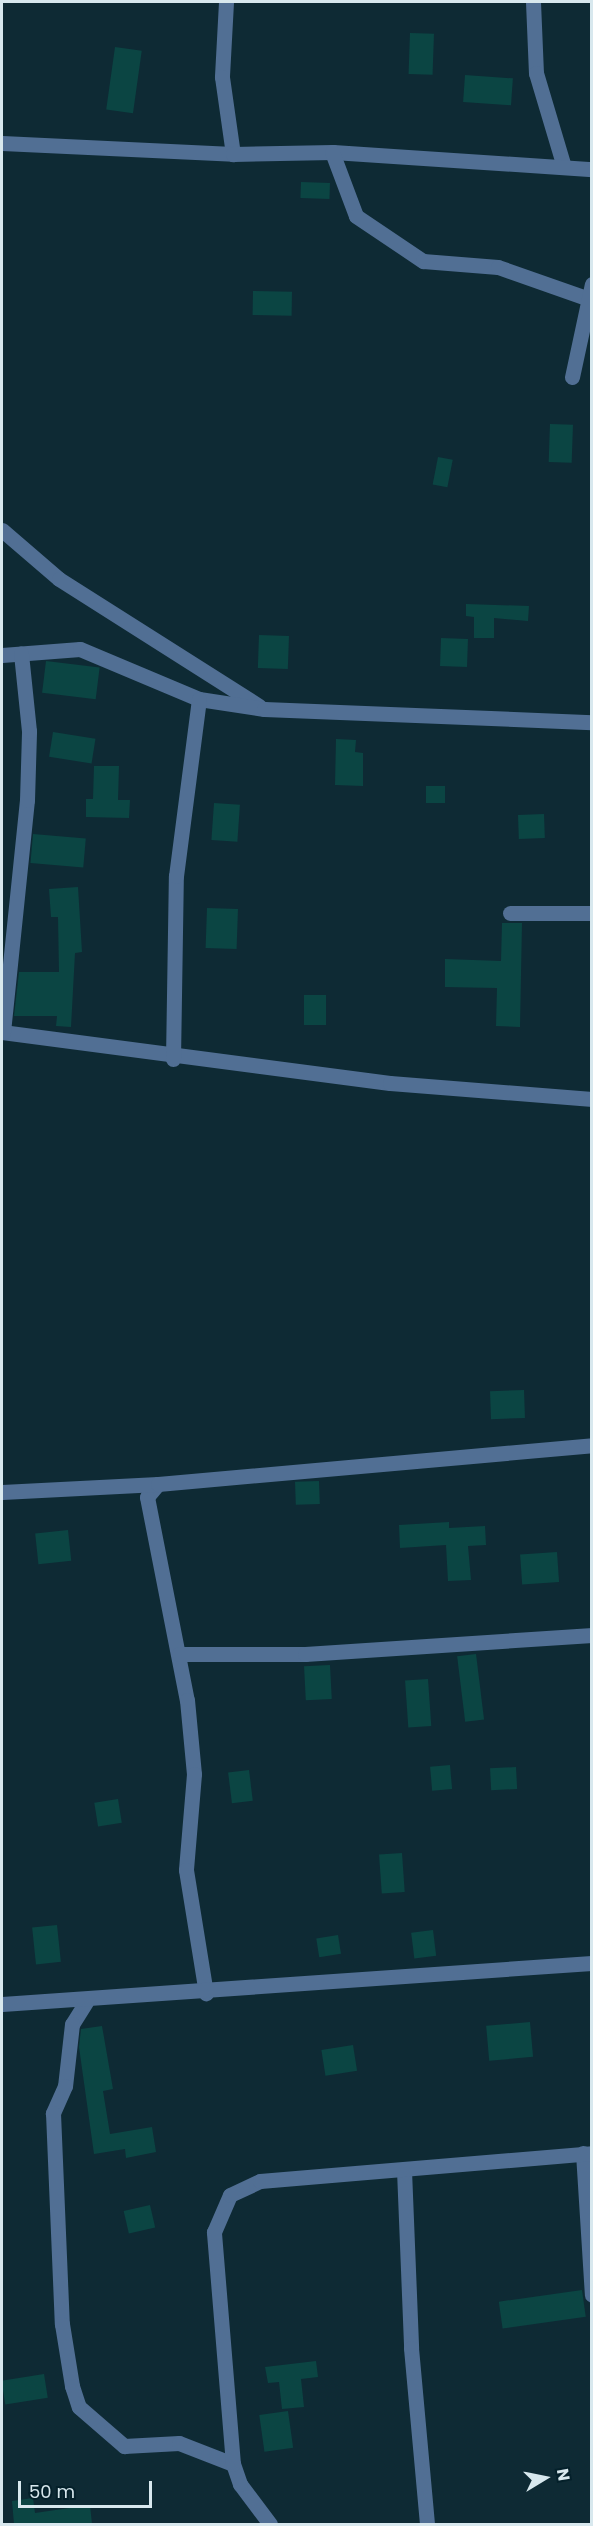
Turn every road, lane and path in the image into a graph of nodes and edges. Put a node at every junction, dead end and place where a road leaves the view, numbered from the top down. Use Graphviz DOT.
graph roads {
  1 [pos="226,2"];
  2 [pos="533,2"];
  3 [pos="2,143"];
  4 [pos="332,152"];
  5 [pos="233,154"];
  6 [pos="564,167"];
  7 [pos="591,169"];
  8 [pos="590,294"];
  9 [pos="572,376"];
  10 [pos="2,530"];
  11 [pos="21,653"];
  12 [pos="2,655"];
  13 [pos="199,699"];
  14 [pos="264,709"];
  15 [pos="591,722"];
  16 [pos="510,913"];
  17 [pos="591,913"];
  18 [pos="2,1032"];
  19 [pos="173,1059"];
  20 [pos="591,1099"];
  21 [pos="591,1445"];
  22 [pos="158,1484"];
  23 [pos="2,1492"];
  24 [pos="591,1635"];
  25 [pos="178,1654"];
  26 [pos="591,1963"];
  27 [pos="206,1993"];
  28 [pos="86,2002"];
  29 [pos="2,2004"];
  30 [pos="587,2153"];
  31 [pos="404,2170"];
  32 [pos="591,2295"];
  33 [pos="233,2464"];
  34 [pos="270,2524"];
  35 [pos="427,2524"];
  1 -- 5 [label="street"];
  2 -- 6 [label="street"];
  3 -- 5 [label="street"];
  4 -- 5 [label="street"];
  4 -- 6 [label="street"];
  4 -- 8 [label="street"];
  6 -- 7 [label="street"];
  8 -- 9 [label="street"];
  10 -- 14 [label="street"];
  11 -- 12 [label="street"];
  11 -- 13 [label="street"];
  11 -- 18 [label="street"];
  13 -- 14 [label="street"];
  13 -- 19 [label="street"];
  14 -- 15 [label="street"];
  16 -- 17 [label="street"];
  18 -- 19 [label="street"];
  19 -- 20 [label="street"];
  21 -- 22 [label="street"];
  22 -- 23 [label="street"];
  22 -- 25 [label="street"];
  24 -- 25 [label="street"];
  25 -- 27 [label="street"];
  26 -- 27 [label="street"];
  27 -- 28 [label="street"];
  28 -- 29 [label="street"];
  28 -- 33 [label="street"];
  30 -- 31 [label="street"];
  30 -- 32 [label="street"];
  31 -- 33 [label="street"];
  31 -- 35 [label="street"];
  33 -- 34 [label="street"];
}
